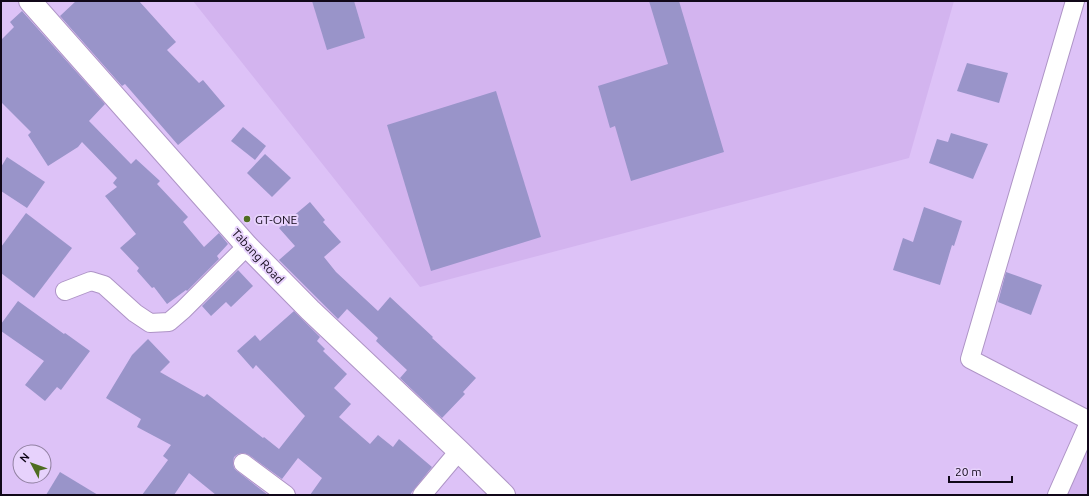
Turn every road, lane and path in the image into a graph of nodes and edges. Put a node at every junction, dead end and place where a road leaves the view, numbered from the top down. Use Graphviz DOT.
graph roads {
  1 [pos="30,1"];
  2 [pos="1075,1"];
  3 [pos="247,246"];
  4 [pos="65,291"];
  5 [pos="1088,420"];
  6 [pos="1088,425"];
  7 [pos="459,451"];
  8 [pos="243,463"];
  9 [pos="286,495"];
  10 [pos="422,495"];
  11 [pos="504,495"];
  12 [pos="1057,495"];
  1 -- 3 [label="main road, Tabang Road"];
  2 -- 5 [label="street"];
  3 -- 4 [label="street"];
  3 -- 7 [label="main road, Tabang Road"];
  6 -- 12 [label="street"];
  7 -- 10 [label="street"];
  7 -- 11 [label="main road, Tabang Road"];
  8 -- 9 [label="street"];
}
